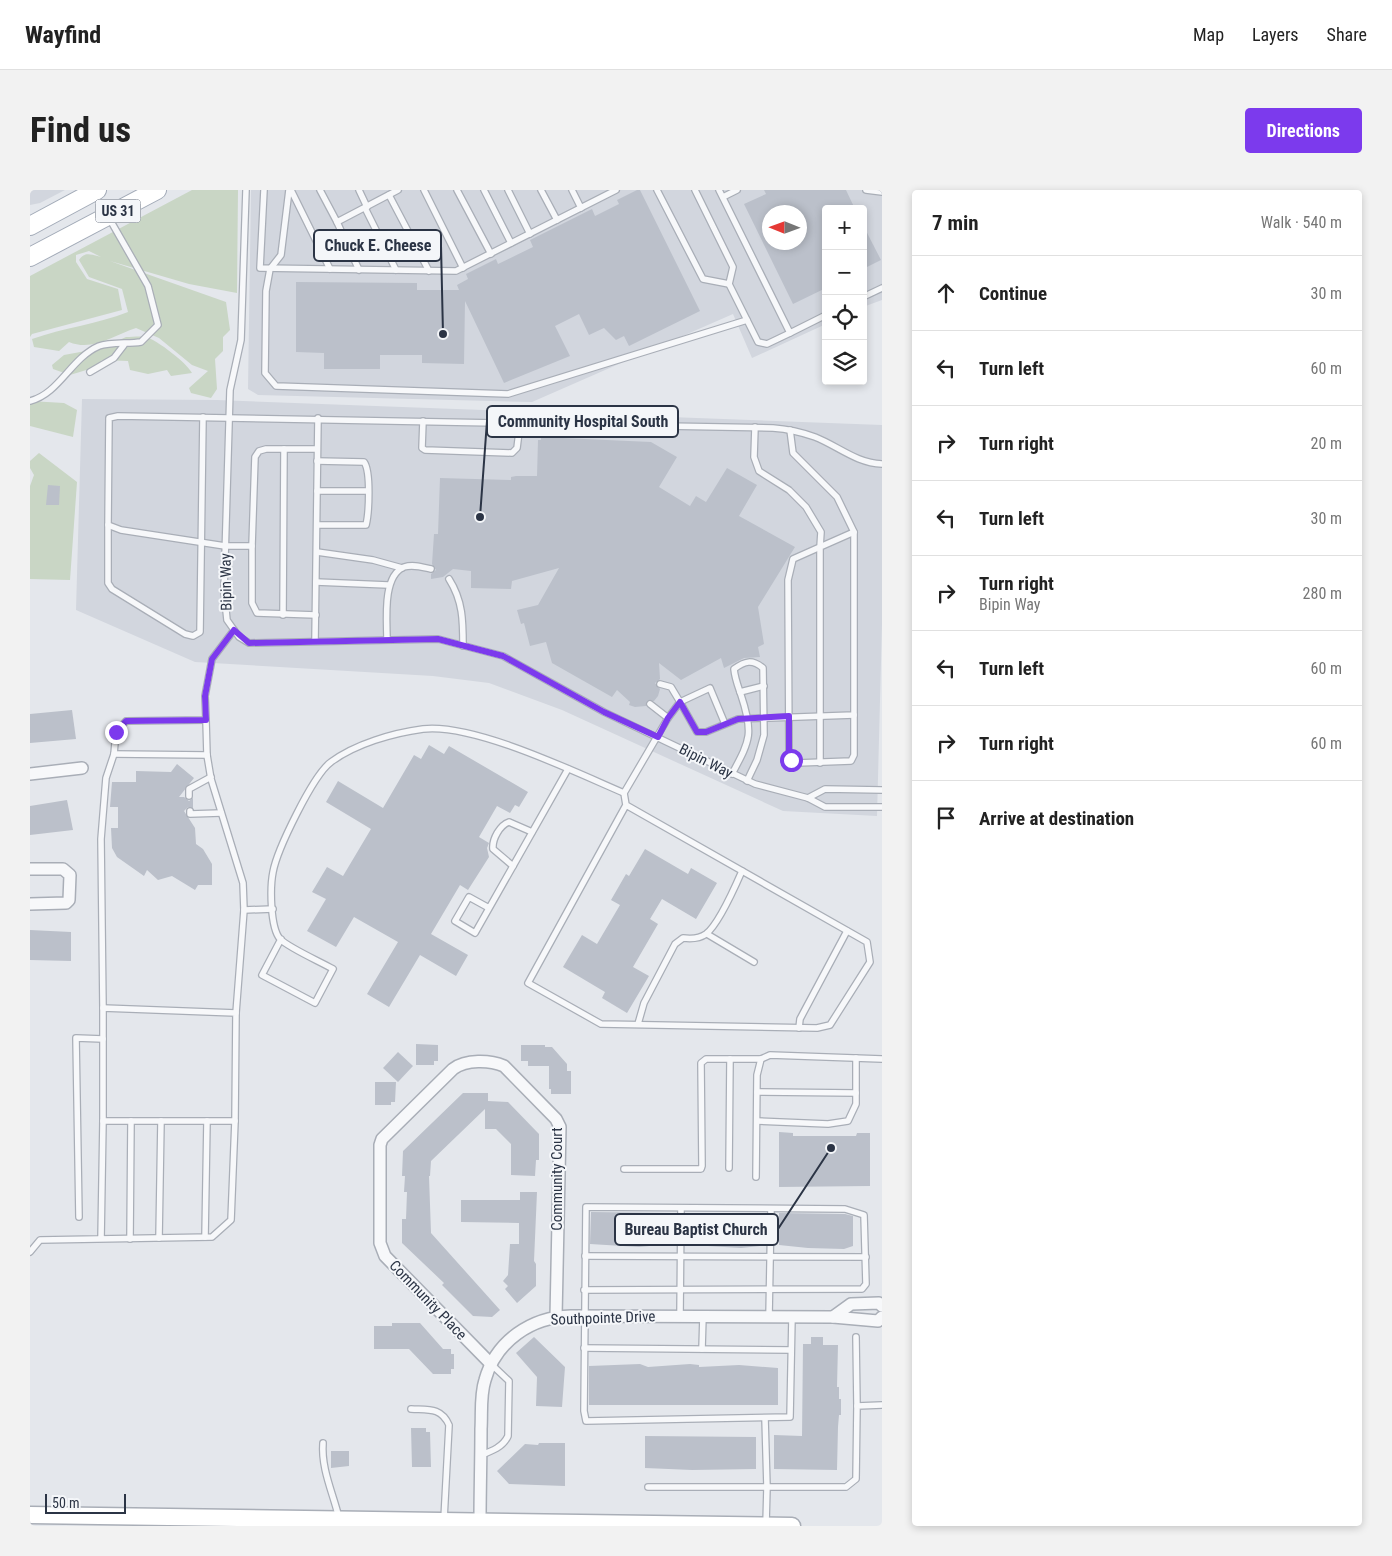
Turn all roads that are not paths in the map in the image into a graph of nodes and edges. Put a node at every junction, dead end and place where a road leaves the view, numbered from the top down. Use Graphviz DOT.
graph roads {
  1 [pos="97,190"];
  2 [pos="157,190"];
  3 [pos="246,190"];
  4 [pos="264,190"];
  5 [pos="290,190"];
  6 [pos="320,190"];
  7 [pos="359,190"];
  8 [pos="424,190"];
  9 [pos="457,190"];
  10 [pos="484,190"];
  11 [pos="508,190"];
  12 [pos="541,190"];
  13 [pos="572,190"];
  14 [pos="657,190"];
  15 [pos="695,190"];
  16 [pos="719,190"];
  17 [pos="737,190"];
  18 [pos="866,190"];
  19 [pos="613,191"];
  20 [pos="393,192"];
  21 [pos="882,192"];
  22 [pos="723,197"];
  23 [pos="366,207"];
  24 [pos="581,208"];
  25 [pos="108,216"];
  26 [pos="557,220"];
  27 [pos="337,222"];
  28 [pos="30,226"];
  29 [pos="530,234"];
  30 [pos="511,243"];
  31 [pos="490,254"];
  32 [pos="30,257"];
  33 [pos="463,268"];
  34 [pos="270,269"];
  35 [pos="330,269"];
  36 [pos="359,270"];
  37 [pos="396,270"];
  38 [pos="429,271"];
  39 [pos="729,284"];
  40 [pos="882,288"];
  41 [pos="867,295"];
  42 [pos="822,317"];
  43 [pos="747,320"];
  44 [pos="790,333"];
  45 [pos="124,345"];
  46 [pos="90,372"];
  47 [pos="30,401"];
  48 [pos="203,417"];
  49 [pos="228,417"];
  50 [pos="318,418"];
  51 [pos="423,421"];
  52 [pos="520,424"];
  53 [pos="755,427"];
  54 [pos="790,430"];
  55 [pos="284,449"];
  56 [pos="317,449"];
  57 [pos="317,460"];
  58 [pos="882,464"];
  59 [pos="317,491"];
  60 [pos="368,491"];
  61 [pos="108,525"];
  62 [pos="317,525"];
  63 [pos="854,532"];
  64 [pos="202,542"];
  65 [pos="225,546"];
  66 [pos="252,546"];
  67 [pos="820,547"];
  68 [pos="317,552"];
  69 [pos="402,568"];
  70 [pos="431,569"];
  71 [pos="449,579"];
  72 [pos="316,582"];
  73 [pos="388,584"];
  74 [pos="283,615"];
  75 [pos="316,615"];
  76 [pos="234,630"];
  77 [pos="387,640"];
  78 [pos="315,641"];
  79 [pos="463,646"];
  80 [pos="660,684"];
  81 [pos="764,686"];
  82 [pos="740,692"];
  83 [pos="680,702"];
  84 [pos="650,704"];
  85 [pos="820,715"];
  86 [pos="854,715"];
  87 [pos="789,716"];
  88 [pos="764,717"];
  89 [pos="668,718"];
  90 [pos="748,718"];
  91 [pos="206,720"];
  92 [pos="725,724"];
  93 [pos="658,737"];
  94 [pos="114,754"];
  95 [pos="207,755"];
  96 [pos="820,763"];
  97 [pos="82,768"];
  98 [pos="568,769"];
  99 [pos="30,774"];
  100 [pos="732,774"];
  101 [pos="211,777"];
  102 [pos="747,780"];
  103 [pos="882,790"];
  104 [pos="624,793"];
  105 [pos="189,796"];
  106 [pos="808,798"];
  107 [pos="626,805"];
  108 [pos="882,807"];
  109 [pos="190,811"];
  110 [pos="221,813"];
  111 [pos="532,832"];
  112 [pos="513,866"];
  113 [pos="30,869"];
  114 [pos="742,871"];
  115 [pos="30,904"];
  116 [pos="489,908"];
  117 [pos="273,909"];
  118 [pos="244,910"];
  119 [pos="847,931"];
  120 [pos="706,934"];
  121 [pos="280,939"];
  122 [pos="754,962"];
  123 [pos="103,1008"];
  124 [pos="236,1013"];
  125 [pos="638,1024"];
  126 [pos="800,1028"];
  127 [pos="103,1039"];
  128 [pos="856,1058"];
  129 [pos="882,1058"];
  130 [pos="730,1059"];
  131 [pos="760,1059"];
  132 [pos="502,1065"];
  133 [pos="756,1092"];
  134 [pos="856,1093"];
  135 [pos="131,1121"];
  136 [pos="161,1121"];
  137 [pos="207,1121"];
  138 [pos="235,1121"];
  139 [pos="757,1121"];
  140 [pos="103,1122"];
  141 [pos="729,1168"];
  142 [pos="624,1169"];
  143 [pos="756,1177"];
  144 [pos="681,1208"];
  145 [pos="771,1209"];
  146 [pos="78,1216"];
  147 [pos="206,1237"];
  148 [pos="130,1238"];
  149 [pos="159,1238"];
  150 [pos="101,1239"];
  151 [pos="30,1252"];
  152 [pos="585,1256"];
  153 [pos="681,1256"];
  154 [pos="770,1257"];
  155 [pos="866,1257"];
  156 [pos="681,1289"];
  157 [pos="584,1290"];
  158 [pos="769,1290"];
  159 [pos="882,1306"];
  160 [pos="584,1316"];
  161 [pos="680,1316"];
  162 [pos="703,1316"];
  163 [pos="556,1317"];
  164 [pos="769,1317"];
  165 [pos="792,1317"];
  166 [pos="832,1317"];
  167 [pos="882,1317"];
  168 [pos="856,1337"];
  169 [pos="584,1348"];
  170 [pos="702,1349"];
  171 [pos="791,1350"];
  172 [pos="491,1364"];
  173 [pos="882,1405"];
  174 [pos="857,1406"];
  175 [pos="411,1409"];
  176 [pos="765,1418"];
  177 [pos="323,1443"];
  178 [pos="481,1455"];
  179 [pos="648,1487"];
  180 [pos="766,1487"];
  181 [pos="30,1515"];
  182 [pos="339,1520"];
  183 [pos="114,1521"];
  184 [pos="444,1521"];
  185 [pos="480,1522"];
  186 [pos="425,1524"];
  187 [pos="547,1524"];
  188 [pos="754,1526"];
  189 [pos="766,1526"];
  190 [pos="792,1526"];
  1 -- 28 [label="main road, US 31"];
  2 -- 25 [label="main road, US 31"];
  3 -- 49 [label="lane, Bipin Way"];
  4 -- 34 [label="lane"];
  5 -- 34 [label="lane"];
  5 -- 35 [label="lane"];
  6 -- 27 [label="lane"];
  7 -- 23 [label="lane"];
  8 -- 33 [label="lane"];
  9 -- 31 [label="lane"];
  10 -- 30 [label="lane"];
  11 -- 29 [label="lane"];
  12 -- 26 [label="lane"];
  13 -- 24 [label="lane"];
  14 -- 39 [label="lane"];
  15 -- 39 [label="lane"];
  16 -- 22 [label="lane"];
  17 -- 22 [label="lane"];
  18 -- 21 [label="lane"];
  19 -- 24 [label="lane"];
  20 -- 23 [label="lane"];
  20 -- 38 [label="lane"];
  22 -- 44 [label="lane"];
  23 -- 27 [label="lane"];
  23 -- 37 [label="lane"];
  24 -- 26 [label="lane"];
  25 -- 32 [label="main road, US 31"];
  25 -- 45 [label="lane"];
  26 -- 29 [label="lane"];
  27 -- 36 [label="lane"];
  29 -- 30 [label="lane"];
  30 -- 31 [label="lane"];
  31 -- 33 [label="lane"];
  33 -- 38 [label="lane"];
  34 -- 35 [label="lane"];
  34 -- 43 [label="lane"];
  35 -- 36 [label="lane"];
  36 -- 37 [label="lane"];
  37 -- 38 [label="lane"];
  39 -- 43 [label="lane"];
  40 -- 41 [label="lane"];
  42 -- 44 [label="lane"];
  43 -- 44 [label="lane"];
  45 -- 46 [label="lane"];
  45 -- 47 [label="lane"];
  48 -- 49 [label="lane"];
  48 -- 61 [label="lane"];
  48 -- 64 [label="lane"];
  49 -- 50 [label="lane"];
  49 -- 65 [label="lane, Bipin Way"];
  50 -- 51 [label="lane"];
  50 -- 56 [label="lane"];
  51 -- 52 [label="lane"];
  51 -- 52 [label="lane"];
  52 -- 53 [label="lane"];
  53 -- 54 [label="lane"];
  53 -- 67 [label="lane"];
  54 -- 58 [label="lane"];
  54 -- 63 [label="lane"];
  55 -- 56 [label="lane"];
  55 -- 66 [label="lane"];
  55 -- 74 [label="lane"];
  56 -- 57 [label="lane"];
  57 -- 59 [label="lane"];
  57 -- 60 [label="lane"];
  59 -- 60 [label="lane"];
  59 -- 62 [label="lane"];
  60 -- 62 [label="lane"];
  61 -- 64 [label="lane"];
  61 -- 64 [label="lane"];
  62 -- 68 [label="lane"];
  63 -- 67 [label="lane"];
  63 -- 86 [label="lane"];
  64 -- 65 [label="lane"];
  65 -- 66 [label="lane"];
  65 -- 76 [label="lane, Bipin Way"];
  66 -- 74 [label="lane"];
  67 -- 85 [label="lane"];
  67 -- 87 [label="lane"];
  68 -- 69 [label="lane"];
  68 -- 72 [label="lane"];
  69 -- 70 [label="lane"];
  69 -- 73 [label="lane"];
  71 -- 79 [label="lane"];
  72 -- 73 [label="lane"];
  72 -- 75 [label="lane"];
  73 -- 77 [label="lane"];
  74 -- 75 [label="lane"];
  75 -- 78 [label="lane"];
  76 -- 78 [label="lane, Bipin Way"];
  76 -- 91 [label="lane"];
  77 -- 78 [label="lane, Bipin Way"];
  77 -- 79 [label="lane, Bipin Way"];
  79 -- 93 [label="lane, Bipin Way"];
  80 -- 83 [label="lane"];
  81 -- 82 [label="lane"];
  81 -- 82 [label="lane"];
  81 -- 88 [label="lane"];
  82 -- 90 [label="lane"];
  83 -- 89 [label="lane"];
  83 -- 92 [label="lane"];
  83 -- 92 [label="lane"];
  84 -- 89 [label="lane"];
  85 -- 86 [label="lane"];
  85 -- 87 [label="lane"];
  85 -- 96 [label="lane"];
  86 -- 96 [label="lane"];
  87 -- 88 [label="lane"];
  87 -- 96 [label="lane"];
  88 -- 90 [label="lane"];
  88 -- 102 [label="lane"];
  89 -- 93 [label="lane"];
  90 -- 92 [label="lane"];
  90 -- 100 [label="lane"];
  91 -- 94 [label="lane"];
  91 -- 95 [label="lane"];
  93 -- 100 [label="lane, Bipin Way"];
  93 -- 104 [label="lane"];
  94 -- 95 [label="lane"];
  94 -- 123 [label="lane"];
  95 -- 101 [label="lane"];
  97 -- 99 [label="street"];
  98 -- 104 [label="lane"];
  98 -- 111 [label="lane"];
  98 -- 117 [label="lane"];
  100 -- 102 [label="lane, Bipin Way"];
  101 -- 105 [label="lane"];
  101 -- 110 [label="lane"];
  102 -- 106 [label="lane, Bipin Way"];
  103 -- 106 [label="lane"];
  104 -- 107 [label="lane"];
  106 -- 108 [label="lane, Bipin Way"];
  107 -- 114 [label="lane"];
  107 -- 125 [label="lane"];
  109 -- 110 [label="lane"];
  110 -- 118 [label="lane"];
  111 -- 112 [label="lane"];
  111 -- 112 [label="lane"];
  112 -- 116 [label="lane"];
  113 -- 115 [label="street"];
  114 -- 119 [label="lane"];
  114 -- 120 [label="lane"];
  116 -- 116 [label="lane"];
  117 -- 118 [label="lane"];
  117 -- 121 [label="lane"];
  118 -- 124 [label="lane"];
  119 -- 126 [label="lane"];
  119 -- 126 [label="lane"];
  120 -- 122 [label="lane"];
  120 -- 125 [label="lane"];
  121 -- 121 [label="lane"];
  123 -- 124 [label="lane"];
  123 -- 127 [label="lane"];
  124 -- 138 [label="lane"];
  125 -- 126 [label="lane"];
  127 -- 140 [label="lane"];
  127 -- 146 [label="lane"];
  128 -- 129 [label="lane"];
  128 -- 131 [label="lane"];
  128 -- 134 [label="lane"];
  130 -- 131 [label="lane"];
  130 -- 141 [label="lane"];
  130 -- 142 [label="lane"];
  131 -- 133 [label="lane"];
  132 -- 163 [label="street, Community Court"];
  132 -- 172 [label="street, Community Place"];
  133 -- 134 [label="lane"];
  133 -- 139 [label="lane"];
  134 -- 139 [label="lane"];
  135 -- 136 [label="lane"];
  135 -- 140 [label="lane"];
  135 -- 148 [label="lane"];
  136 -- 137 [label="lane"];
  136 -- 149 [label="lane"];
  137 -- 138 [label="lane"];
  137 -- 147 [label="lane"];
  138 -- 147 [label="lane"];
  139 -- 143 [label="lane"];
  140 -- 150 [label="lane"];
  144 -- 145 [label="lane"];
  144 -- 152 [label="lane"];
  144 -- 153 [label="lane"];
  145 -- 154 [label="lane"];
  145 -- 155 [label="lane"];
  147 -- 149 [label="lane"];
  148 -- 149 [label="lane"];
  148 -- 150 [label="lane"];
  150 -- 151 [label="lane"];
  152 -- 153 [label="lane"];
  152 -- 157 [label="lane"];
  153 -- 154 [label="lane"];
  153 -- 156 [label="lane"];
  154 -- 155 [label="lane"];
  154 -- 158 [label="lane"];
  155 -- 158 [label="lane"];
  156 -- 157 [label="lane"];
  156 -- 158 [label="lane"];
  156 -- 161 [label="lane"];
  157 -- 160 [label="lane"];
  158 -- 164 [label="lane"];
  159 -- 166 [label="street"];
  160 -- 161 [label="street, Southpointe Drive"];
  160 -- 163 [label="street, Southpointe Drive"];
  160 -- 169 [label="lane"];
  161 -- 162 [label="street, Southpointe Drive"];
  162 -- 164 [label="street, Southpointe Drive"];
  162 -- 170 [label="lane"];
  163 -- 172 [label="street, Southpointe Drive"];
  164 -- 165 [label="street, Southpointe Drive"];
  165 -- 166 [label="street, Southpointe Drive"];
  165 -- 171 [label="lane"];
  166 -- 167 [label="street, Southpointe Drive"];
  168 -- 174 [label="lane"];
  169 -- 170 [label="lane"];
  169 -- 176 [label="lane"];
  170 -- 171 [label="lane"];
  171 -- 176 [label="lane"];
  172 -- 178 [label="street, Southpointe Drive"];
  172 -- 178 [label="lane"];
  173 -- 174 [label="lane"];
  174 -- 180 [label="lane"];
  175 -- 184 [label="lane"];
  176 -- 180 [label="lane"];
  177 -- 182 [label="lane"];
  178 -- 185 [label="street, Southpointe Drive"];
  179 -- 180 [label="lane"];
  180 -- 189 [label="lane"];
  181 -- 183 [label="street"];
  182 -- 183 [label="street"];
  182 -- 186 [label="street"];
  184 -- 185 [label="street"];
  184 -- 186 [label="street"];
  185 -- 187 [label="street"];
  187 -- 188 [label="street"];
  188 -- 189 [label="street"];
  189 -- 190 [label="street"];
}
